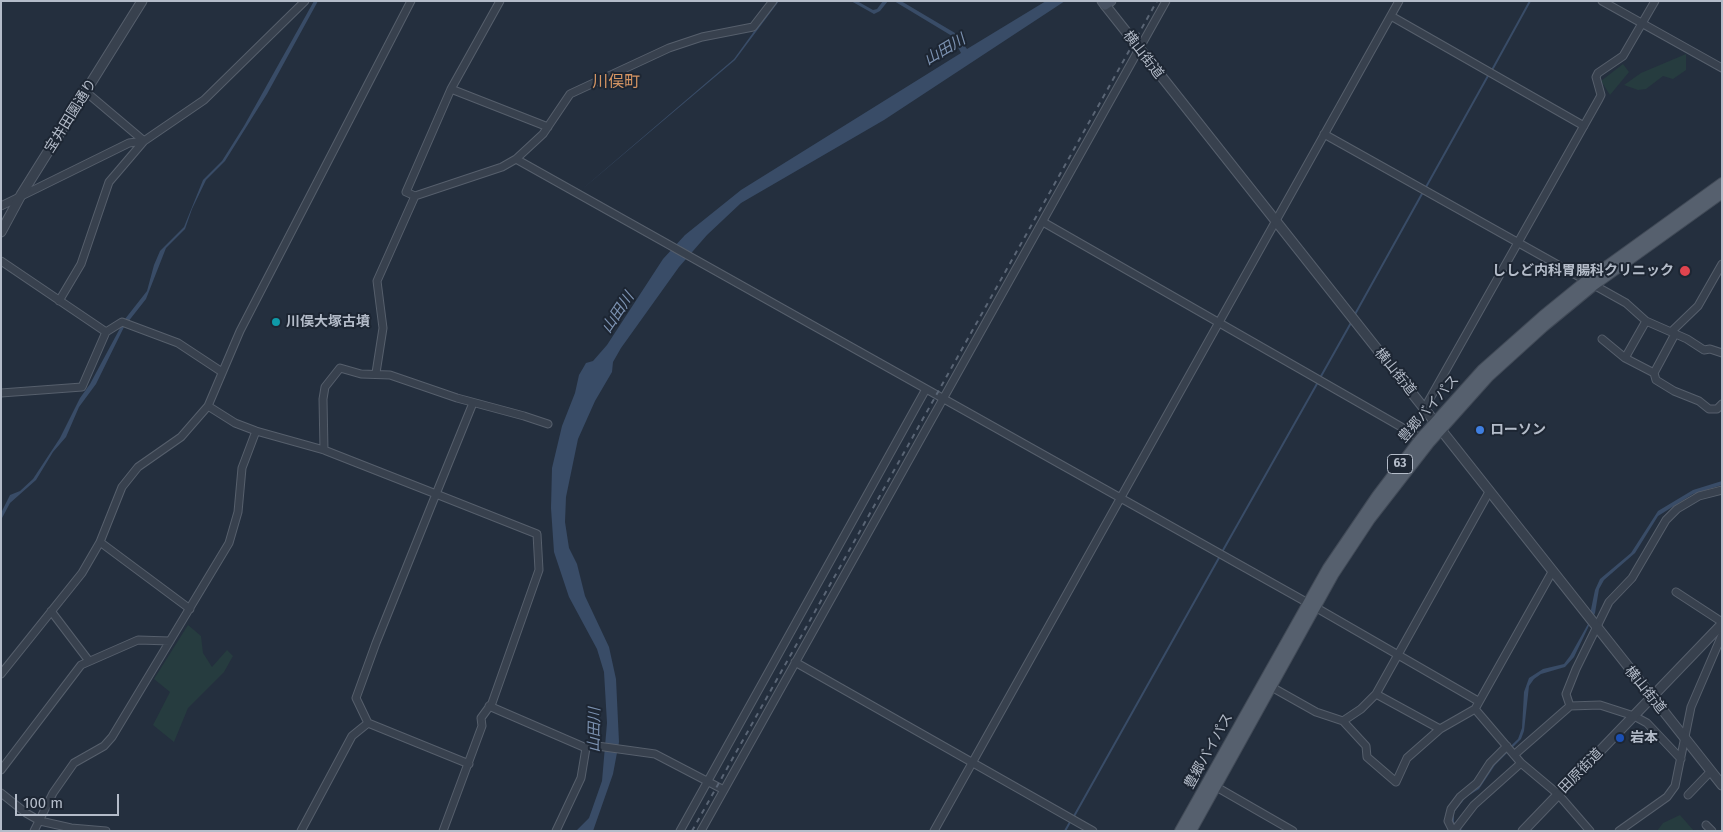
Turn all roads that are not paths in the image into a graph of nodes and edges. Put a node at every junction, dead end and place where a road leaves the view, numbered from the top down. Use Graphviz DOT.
graph roads {
  1 [pos="142,1"];
  2 [pos="305,1"];
  3 [pos="411,1"];
  4 [pos="500,1"];
  5 [pos="773,1"];
  6 [pos="1166,1"];
  7 [pos="1399,1"];
  8 [pos="1602,1"];
  9 [pos="1655,1"];
  10 [pos="1106,3"];
  11 [pos="1391,16"];
  12 [pos="1642,24"];
  13 [pos="1139,50"];
  14 [pos="1722,68"];
  15 [pos="451,89"];
  16 [pos="86,92"];
  17 [pos="1584,126"];
  18 [pos="548,127"];
  19 [pos="1324,134"];
  20 [pos="144,141"];
  21 [pos="516,160"];
  22 [pos="1722,183"];
  23 [pos="1722,194"];
  24 [pos="21,195"];
  25 [pos="415,196"];
  26 [pos="1,206"];
  27 [pos="1043,222"];
  28 [pos="1275,222"];
  29 [pos="1,232"];
  30 [pos="1518,242"];
  31 [pos="1,261"];
  32 [pos="1722,264"];
  33 [pos="1590,283"];
  34 [pos="59,301"];
  35 [pos="1646,321"];
  36 [pos="1221,323"];
  37 [pos="106,332"];
  38 [pos="1673,333"];
  39 [pos="1602,339"];
  40 [pos="1722,353"];
  41 [pos="1626,358"];
  42 [pos="222,372"];
  43 [pos="376,373"];
  44 [pos="1654,374"];
  45 [pos="926,389"];
  46 [pos="1,393"];
  47 [pos="944,398"];
  48 [pos="473,403"];
  49 [pos="1722,404"];
  50 [pos="208,406"];
  51 [pos="1424,409"];
  52 [pos="548,424"];
  53 [pos="1438,426"];
  54 [pos="256,432"];
  55 [pos="1425,440"];
  56 [pos="324,450"];
  57 [pos="1722,490"];
  58 [pos="1489,492"];
  59 [pos="436,494"];
  60 [pos="1121,498"];
  61 [pos="100,542"];
  62 [pos="1552,572"];
  63 [pos="1676,592"];
  64 [pos="1311,605"];
  65 [pos="190,609"];
  66 [pos="51,611"];
  67 [pos="1722,623"];
  68 [pos="1596,628"];
  69 [pos="1722,634"];
  70 [pos="170,641"];
  71 [pos="1398,655"];
  72 [pos="88,661"];
  73 [pos="795,662"];
  74 [pos="1,674"];
  75 [pos="1267,685"];
  76 [pos="1376,694"];
  77 [pos="1651,698"];
  78 [pos="1478,701"];
  79 [pos="489,706"];
  80 [pos="1570,706"];
  81 [pos="1475,709"];
  82 [pos="1634,716"];
  83 [pos="1343,721"];
  84 [pos="368,723"];
  85 [pos="1440,729"];
  86 [pos="1685,739"];
  87 [pos="588,746"];
  88 [pos="1507,746"];
  89 [pos="1514,755"];
  90 [pos="1681,758"];
  91 [pos="972,762"];
  92 [pos="1520,762"];
  93 [pos="469,764"];
  94 [pos="1,770"];
  95 [pos="1711,771"];
  96 [pos="708,780"];
  97 [pos="1211,784"];
  98 [pos="1722,785"];
  99 [pos="724,790"];
  100 [pos="1,794"];
  101 [pos="1558,794"];
  102 [pos="1688,795"];
  103 [pos="40,820"];
  104 [pos="1706,825"];
  105 [pos="34,831"];
  106 [pos="106,831"];
  107 [pos="301,831"];
  108 [pos="443,831"];
  109 [pos="556,831"];
  110 [pos="680,831"];
  111 [pos="701,831"];
  112 [pos="934,831"];
  113 [pos="1093,831"];
  114 [pos="1180,831"];
  115 [pos="1191,831"];
  116 [pos="1292,831"];
  117 [pos="1454,831"];
  118 [pos="1523,831"];
  119 [pos="1590,831"];
  120 [pos="1619,831"];
  121 [pos="1712,831"];
  1 -- 16 [label="street, 宝井田園通り"];
  2 -- 20 [label="street"];
  3 -- 42 [label="street"];
  4 -- 15 [label="street"];
  5 -- 18 [label="street"];
  6 -- 13 [label="street"];
  7 -- 11 [label="street"];
  8 -- 12 [label="street"];
  9 -- 12 [label="street"];
  10 -- 13 [label="street, 横山街道"];
  11 -- 17 [label="street"];
  11 -- 19 [label="street"];
  12 -- 14 [label="street"];
  12 -- 17 [label="street"];
  13 -- 27 [label="street"];
  13 -- 28 [label="street, 横山街道"];
  15 -- 18 [label="street"];
  15 -- 25 [label="street"];
  16 -- 20 [label="street"];
  16 -- 24 [label="street, 宝井田園通り"];
  17 -- 30 [label="street"];
  18 -- 21 [label="street"];
  19 -- 28 [label="street"];
  19 -- 30 [label="street"];
  20 -- 24 [label="street"];
  20 -- 34 [label="street"];
  21 -- 25 [label="street"];
  21 -- 45 [label="street"];
  22 -- 33 [label="main road, 豊郷バイパス / 63"];
  23 -- 33 [label="main road, 豊郷バイパス / 63"];
  24 -- 26 [label="street"];
  24 -- 29 [label="street, 宝井田園通り"];
  25 -- 43 [label="street"];
  27 -- 36 [label="street"];
  27 -- 47 [label="street"];
  28 -- 36 [label="street"];
  28 -- 51 [label="street, 横山街道"];
  30 -- 33 [label="street"];
  30 -- 51 [label="street"];
  31 -- 34 [label="street"];
  32 -- 38 [label="street"];
  33 -- 35 [label="street"];
  33 -- 53 [label="main road, 豊郷バイパス / 63"];
  34 -- 37 [label="street"];
  35 -- 38 [label="street"];
  35 -- 41 [label="street"];
  36 -- 55 [label="street"];
  36 -- 60 [label="street"];
  37 -- 42 [label="street"];
  37 -- 46 [label="street"];
  38 -- 40 [label="street"];
  38 -- 44 [label="street"];
  39 -- 41 [label="street"];
  41 -- 44 [label="street"];
  42 -- 50 [label="street"];
  43 -- 48 [label="street"];
  43 -- 56 [label="street"];
  44 -- 49 [label="street"];
  45 -- 47 [label="street"];
  45 -- 96 [label="street"];
  47 -- 60 [label="street"];
  47 -- 73 [label="street"];
  48 -- 52 [label="street"];
  48 -- 59 [label="street"];
  50 -- 54 [label="street"];
  50 -- 61 [label="street"];
  51 -- 53 [label="street, 横山街道"];
  53 -- 55 [label="main road, 豊郷バイパス / 63"];
  53 -- 58 [label="street, 横山街道"];
  54 -- 56 [label="street"];
  54 -- 65 [label="street"];
  55 -- 64 [label="main road, 豊郷バイパス / 63"];
  56 -- 59 [label="street"];
  57 -- 68 [label="street"];
  58 -- 62 [label="street, 横山街道"];
  58 -- 71 [label="street"];
  59 -- 79 [label="street"];
  59 -- 84 [label="street"];
  60 -- 64 [label="street"];
  60 -- 91 [label="street"];
  61 -- 65 [label="street"];
  61 -- 66 [label="street"];
  62 -- 68 [label="street, 横山街道"];
  62 -- 78 [label="street"];
  63 -- 67 [label="street"];
  64 -- 71 [label="street"];
  64 -- 75 [label="main road, 豊郷バイパス / 63"];
  65 -- 70 [label="street"];
  66 -- 72 [label="street"];
  66 -- 74 [label="street"];
  67 -- 77 [label="street, 田原街道"];
  68 -- 77 [label="street, 横山街道"];
  68 -- 80 [label="street"];
  69 -- 86 [label="street"];
  70 -- 72 [label="street"];
  70 -- 103 [label="street"];
  71 -- 76 [label="street"];
  71 -- 78 [label="street"];
  72 -- 94 [label="street"];
  73 -- 91 [label="street"];
  73 -- 99 [label="street"];
  75 -- 83 [label="street"];
  75 -- 97 [label="main road, 豊郷バイパス / 63"];
  76 -- 83 [label="street"];
  76 -- 85 [label="street"];
  77 -- 82 [label="street, 田原街道"];
  77 -- 86 [label="street, 横山街道"];
  78 -- 81 [label="street"];
  79 -- 87 [label="street"];
  79 -- 93 [label="street"];
  80 -- 82 [label="street"];
  80 -- 89 [label="street"];
  81 -- 85 [label="street"];
  81 -- 88 [label="street"];
  82 -- 90 [label="street"];
  82 -- 101 [label="street, 田原街道"];
  83 -- 85 [label="street"];
  84 -- 93 [label="street"];
  84 -- 107 [label="street"];
  86 -- 90 [label="street"];
  86 -- 95 [label="street, 横山街道"];
  87 -- 96 [label="street"];
  87 -- 109 [label="street"];
  88 -- 89 [label="street"];
  88 -- 117 [label="street"];
  89 -- 92 [label="street"];
  90 -- 120 [label="street"];
  91 -- 112 [label="street"];
  91 -- 113 [label="street"];
  92 -- 101 [label="street"];
  92 -- 117 [label="street"];
  93 -- 108 [label="street"];
  95 -- 98 [label="street, 横山街道"];
  95 -- 102 [label="street"];
  96 -- 99 [label="street"];
  96 -- 110 [label="street"];
  97 -- 114 [label="main road, 豊郷バイパス / 63"];
  97 -- 115 [label="main road, 豊郷バイパス / 63"];
  97 -- 116 [label="street"];
  99 -- 111 [label="street"];
  100 -- 103 [label="street"];
  101 -- 118 [label="street, 田原街道"];
  101 -- 119 [label="street"];
  103 -- 105 [label="street"];
  103 -- 106 [label="street"];
  104 -- 121 [label="street"];
}
